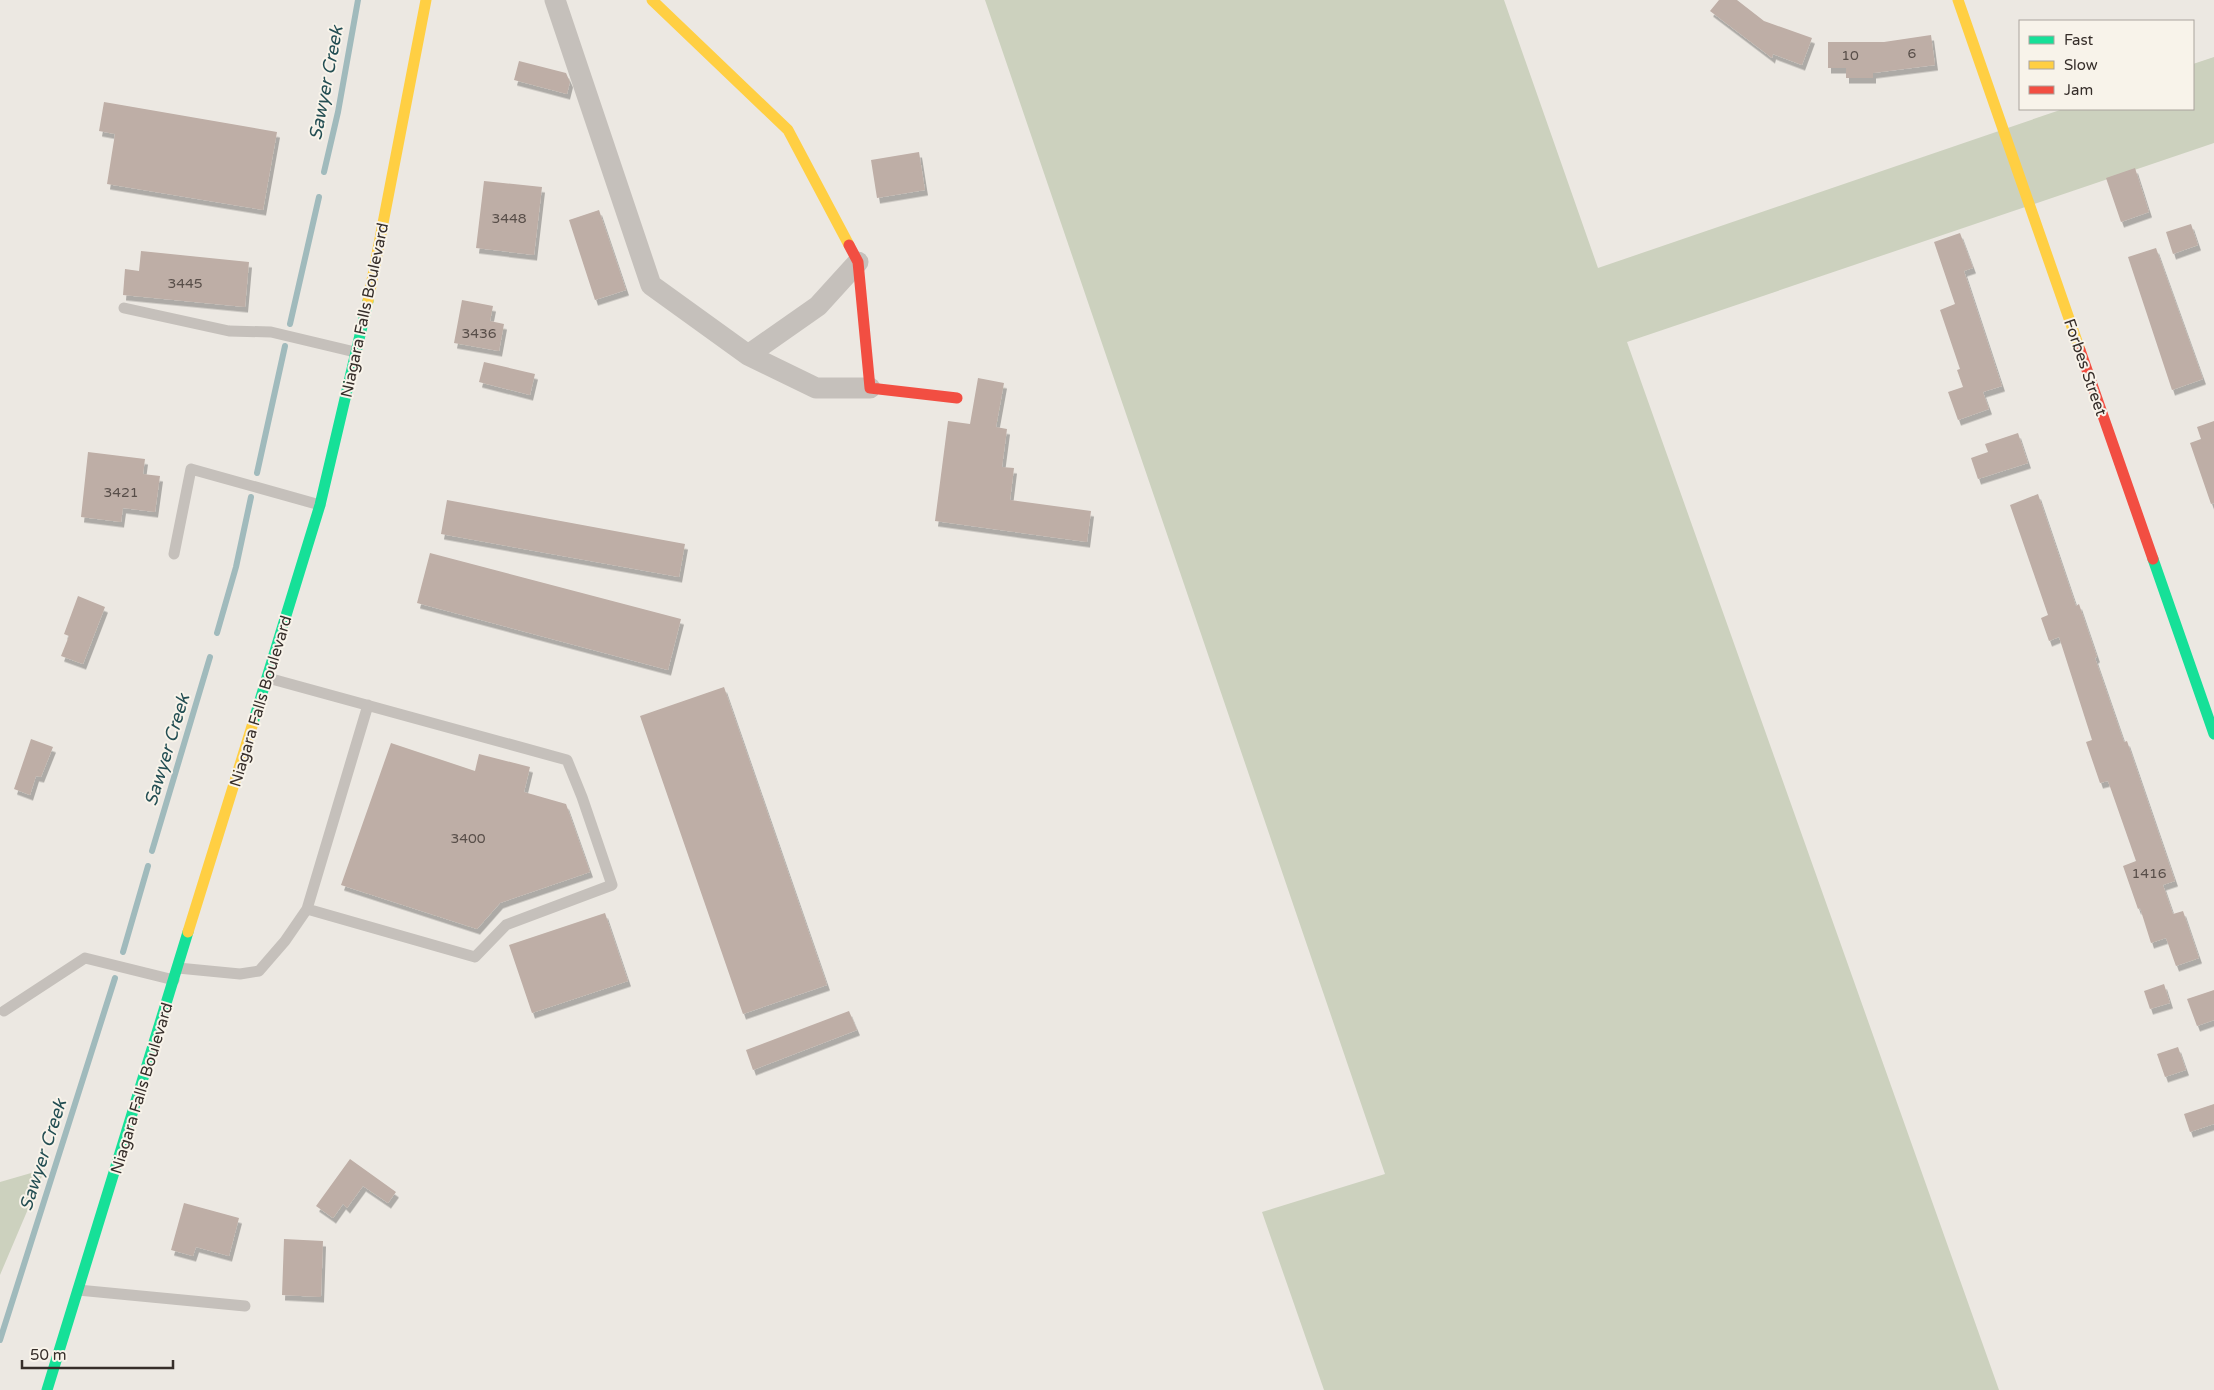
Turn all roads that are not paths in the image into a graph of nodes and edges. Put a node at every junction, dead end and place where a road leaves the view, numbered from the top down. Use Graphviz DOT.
graph roads {
  1 [pos="426,0"];
  2 [pos="555,0"];
  3 [pos="652,0"];
  4 [pos="1958,0"];
  5 [pos="858,262"];
  6 [pos="124,308"];
  7 [pos="355,352"];
  8 [pos="748,355"];
  9 [pos="870,388"];
  10 [pos="957,398"];
  11 [pos="320,505"];
  12 [pos="174,554"];
  13 [pos="268,678"];
  14 [pos="368,705"];
  15 [pos="2214,734"];
  16 [pos="307,909"];
  17 [pos="178,968"];
  18 [pos="174,980"];
  19 [pos="4,1011"];
  20 [pos="78,1290"];
  21 [pos="245,1306"];
  22 [pos="47,1390"];
  1 -- 7 [label="main road, Niagara Falls Boulevard"];
  2 -- 8 [label="street"];
  3 -- 5 [label="main road"];
  4 -- 15 [label="main road, Forbes Street"];
  5 -- 8 [label="street"];
  5 -- 9 [label="main road"];
  6 -- 7 [label="lane"];
  7 -- 11 [label="main road, Niagara Falls Boulevard"];
  8 -- 9 [label="street"];
  9 -- 10 [label="main road"];
  11 -- 12 [label="lane"];
  11 -- 13 [label="main road, Niagara Falls Boulevard"];
  13 -- 14 [label="lane"];
  13 -- 17 [label="main road, Niagara Falls Boulevard"];
  14 -- 16 [label="lane"];
  14 -- 16 [label="lane"];
  16 -- 17 [label="lane"];
  17 -- 18 [label="main road, Niagara Falls Boulevard"];
  18 -- 19 [label="lane"];
  18 -- 20 [label="main road, Niagara Falls Boulevard"];
  20 -- 21 [label="lane"];
  20 -- 22 [label="main road, Niagara Falls Boulevard"];
}
